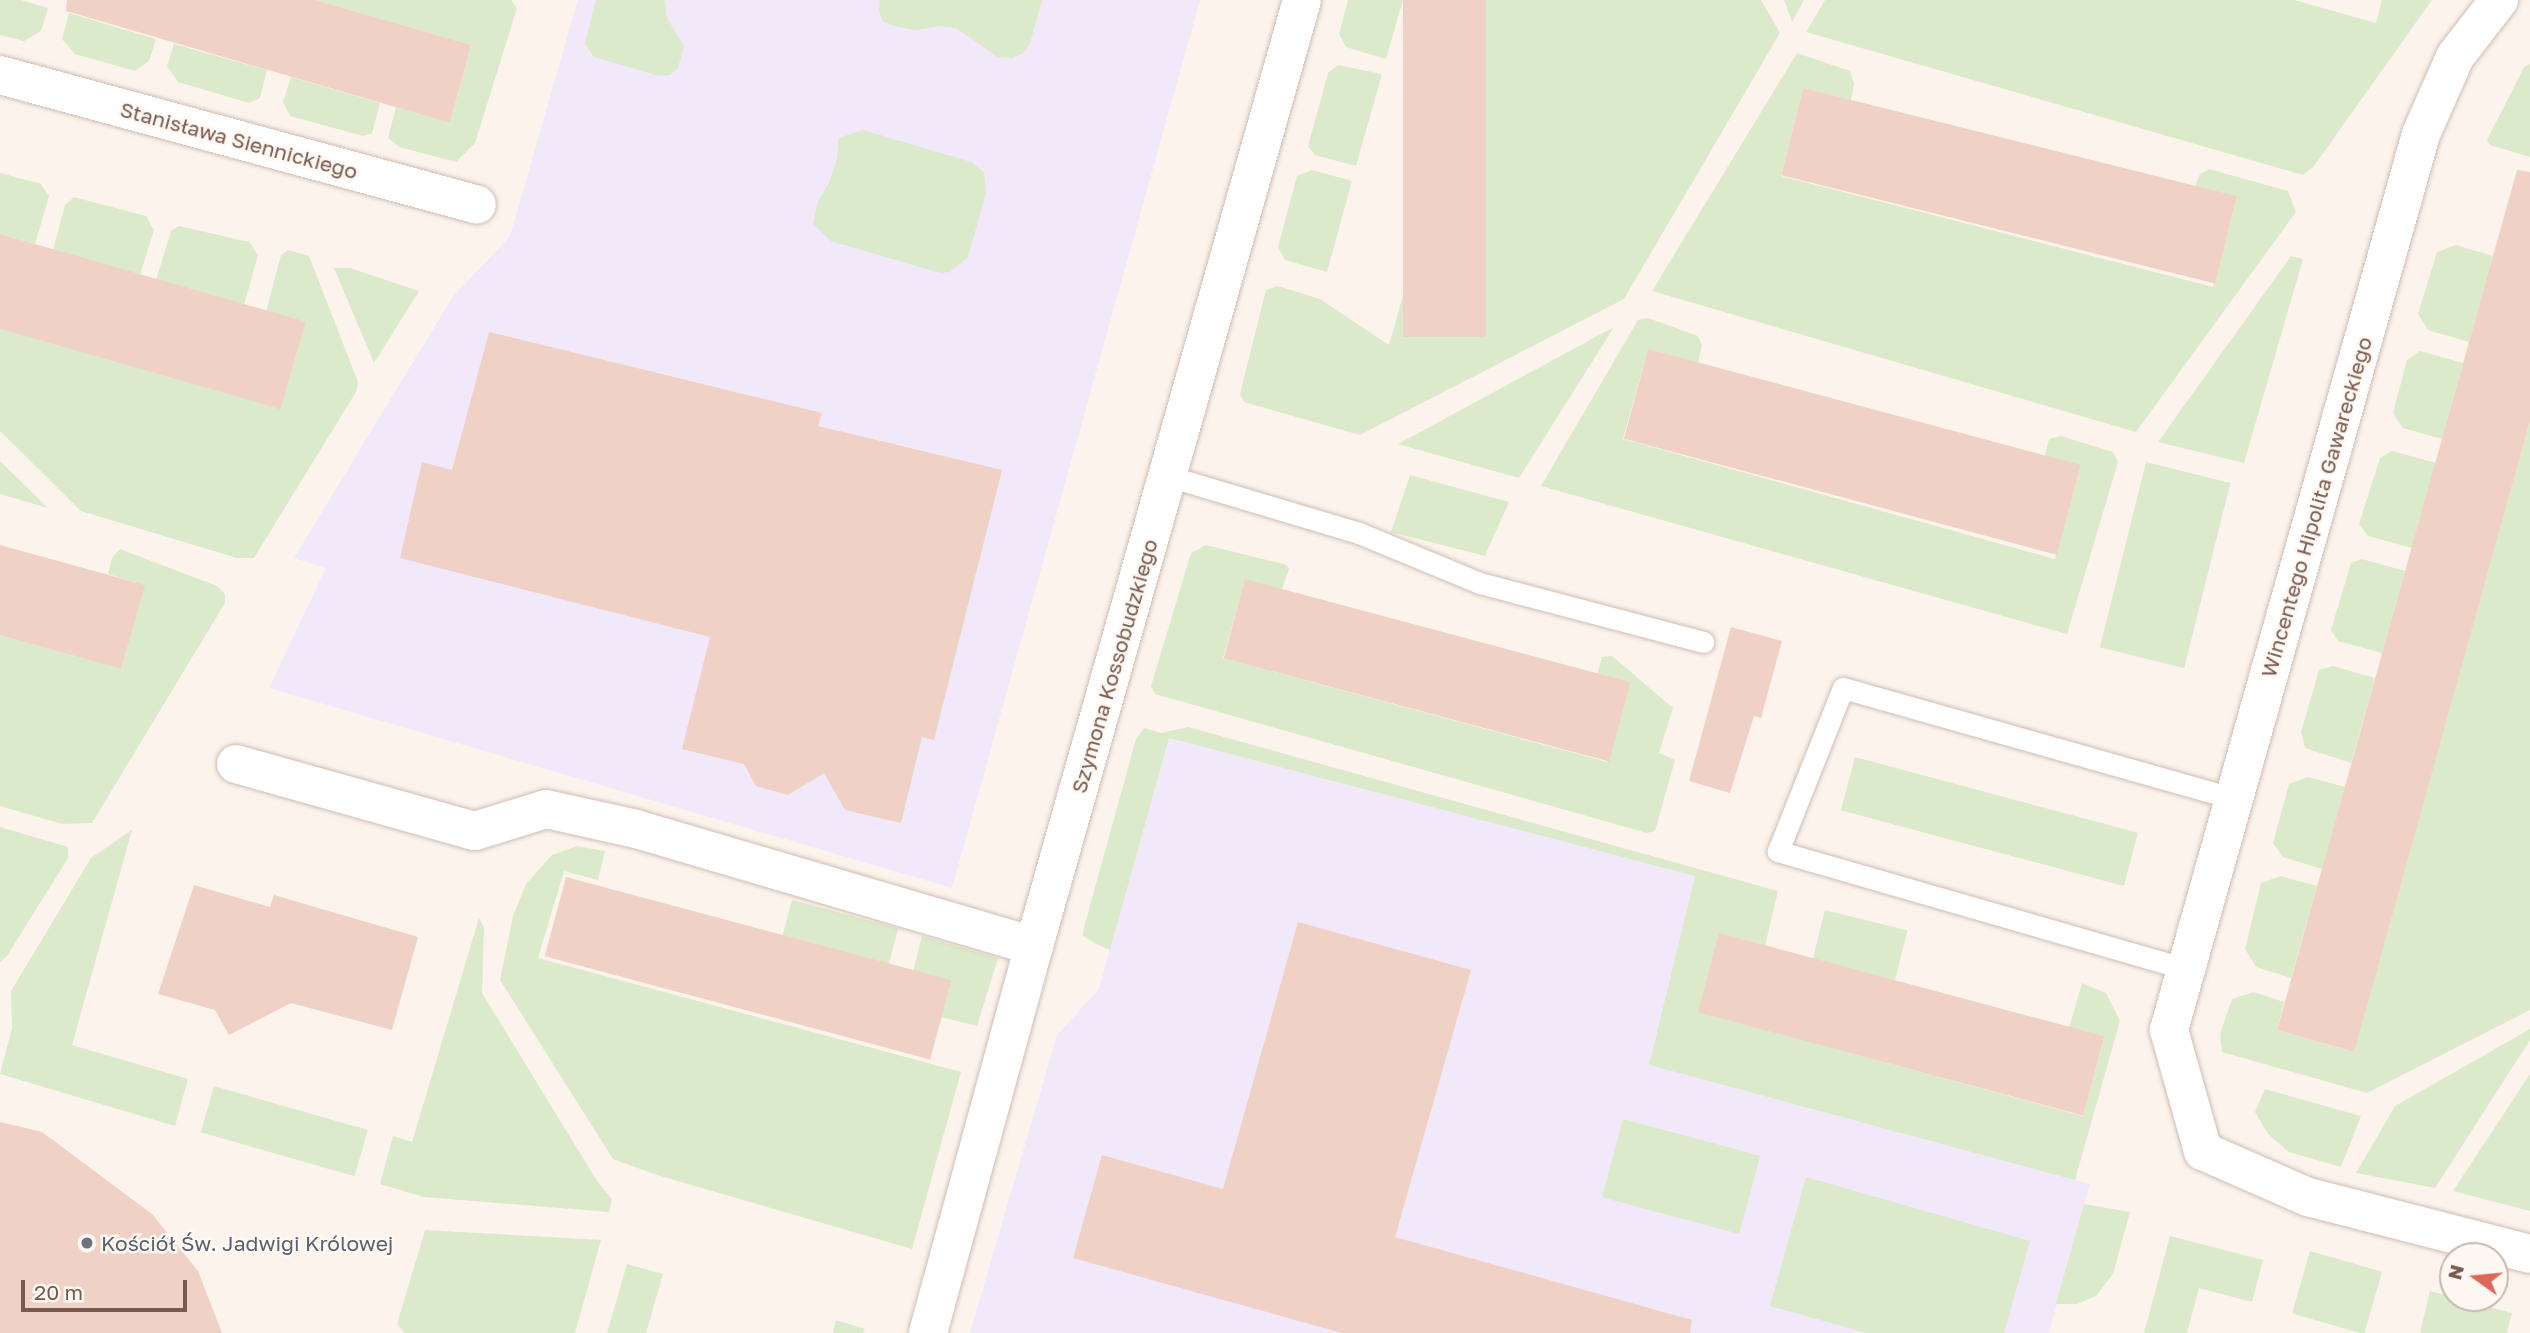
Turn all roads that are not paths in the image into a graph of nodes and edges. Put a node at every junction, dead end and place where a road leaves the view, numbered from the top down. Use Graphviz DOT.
graph roads {
  1 [pos="1301,0"];
  2 [pos="2499,0"];
  3 [pos="0,75"];
  4 [pos="477,205"];
  5 [pos="1167,476"];
  6 [pos="1703,642"];
  7 [pos="236,764"];
  8 [pos="2234,799"];
  9 [pos="1034,946"];
  10 [pos="2186,970"];
  11 [pos="2530,1254"];
  12 [pos="928,1333"];
  1 -- 5 [label="street, Szymona Kossobudzkiego"];
  2 -- 8 [label="street, Wincentego Hipolita Gawareckiego"];
  3 -- 4 [label="street, Stanisława Siennickiego"];
  5 -- 6 [label="lane"];
  5 -- 9 [label="street, Szymona Kossobudzkiego"];
  7 -- 9 [label="street"];
  8 -- 10 [label="street, Wincentego Hipolita Gawareckiego"];
  8 -- 10 [label="lane"];
  9 -- 12 [label="street, Szymona Kossobudzkiego"];
  10 -- 11 [label="street, Wincentego Hipolita Gawareckiego"];
}
